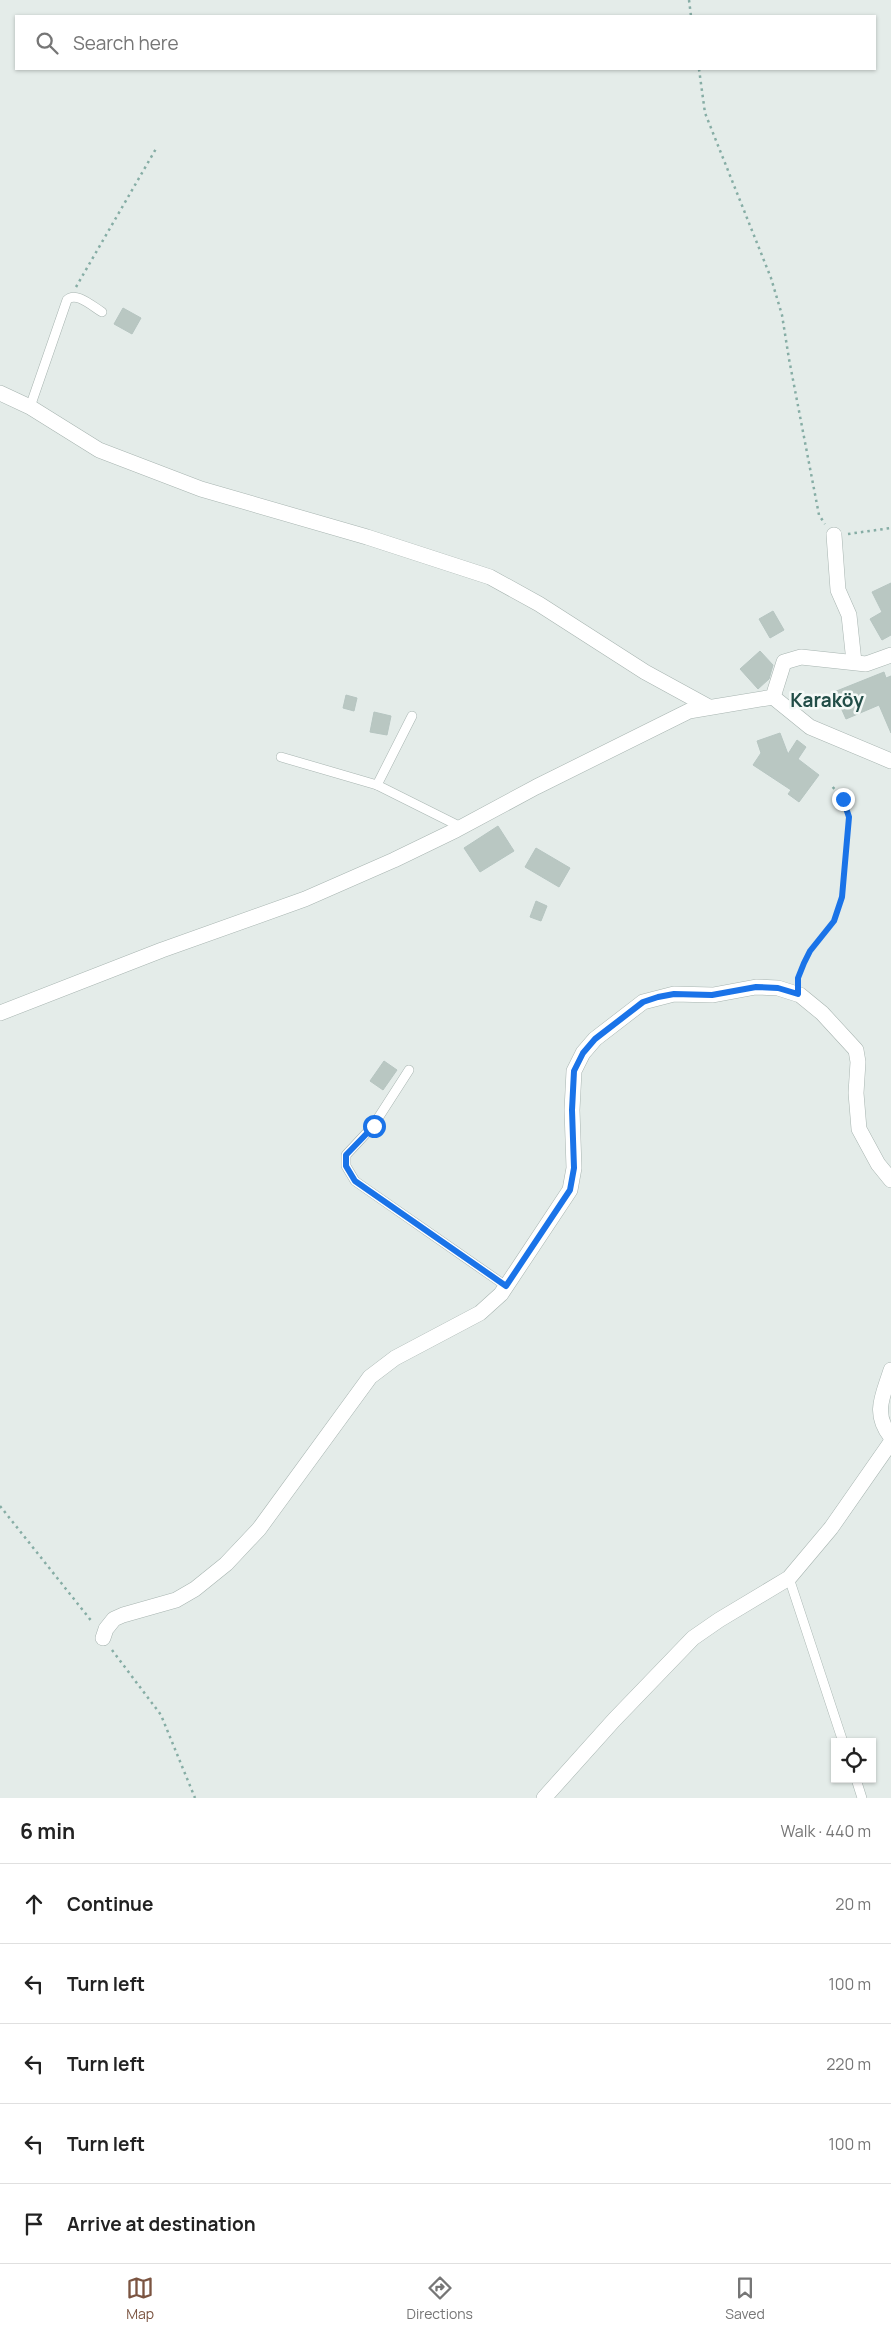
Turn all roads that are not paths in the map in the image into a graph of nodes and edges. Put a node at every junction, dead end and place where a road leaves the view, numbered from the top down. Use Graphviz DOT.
graph roads {
  1 [pos="102,312"];
  2 [pos="0,393"];
  3 [pos="30,408"];
  4 [pos="834,535"];
  5 [pos="891,655"];
  6 [pos="854,662"];
  7 [pos="773,697"];
  8 [pos="709,707"];
  9 [pos="412,716"];
  10 [pos="281,757"];
  11 [pos="891,761"];
  12 [pos="377,785"];
  13 [pos="461,827"];
  14 [pos="0,1013"];
  15 [pos="409,1070"];
  16 [pos="891,1180"];
  17 [pos="506,1286"];
  18 [pos="891,1370"];
  19 [pos="891,1437"];
  20 [pos="891,1442"];
  21 [pos="789,1578"];
  22 [pos="103,1638"];
  23 [pos="842,1738"];
  24 [pos="857,1783"];
  25 [pos="544,1798"];
  26 [pos="862,1798"];
  1 -- 3 [label="lane"];
  2 -- 3 [label="street"];
  3 -- 8 [label="street"];
  4 -- 6 [label="street"];
  5 -- 6 [label="street"];
  6 -- 7 [label="street"];
  7 -- 8 [label="street"];
  7 -- 11 [label="street"];
  8 -- 13 [label="street"];
  9 -- 12 [label="lane"];
  10 -- 12 [label="lane"];
  12 -- 13 [label="lane"];
  13 -- 14 [label="street"];
  15 -- 17 [label="lane"];
  16 -- 17 [label="street"];
  17 -- 22 [label="street"];
  18 -- 19 [label="street"];
  20 -- 21 [label="street"];
  21 -- 23 [label="lane"];
  21 -- 25 [label="street"];
  24 -- 26 [label="lane"];
}
